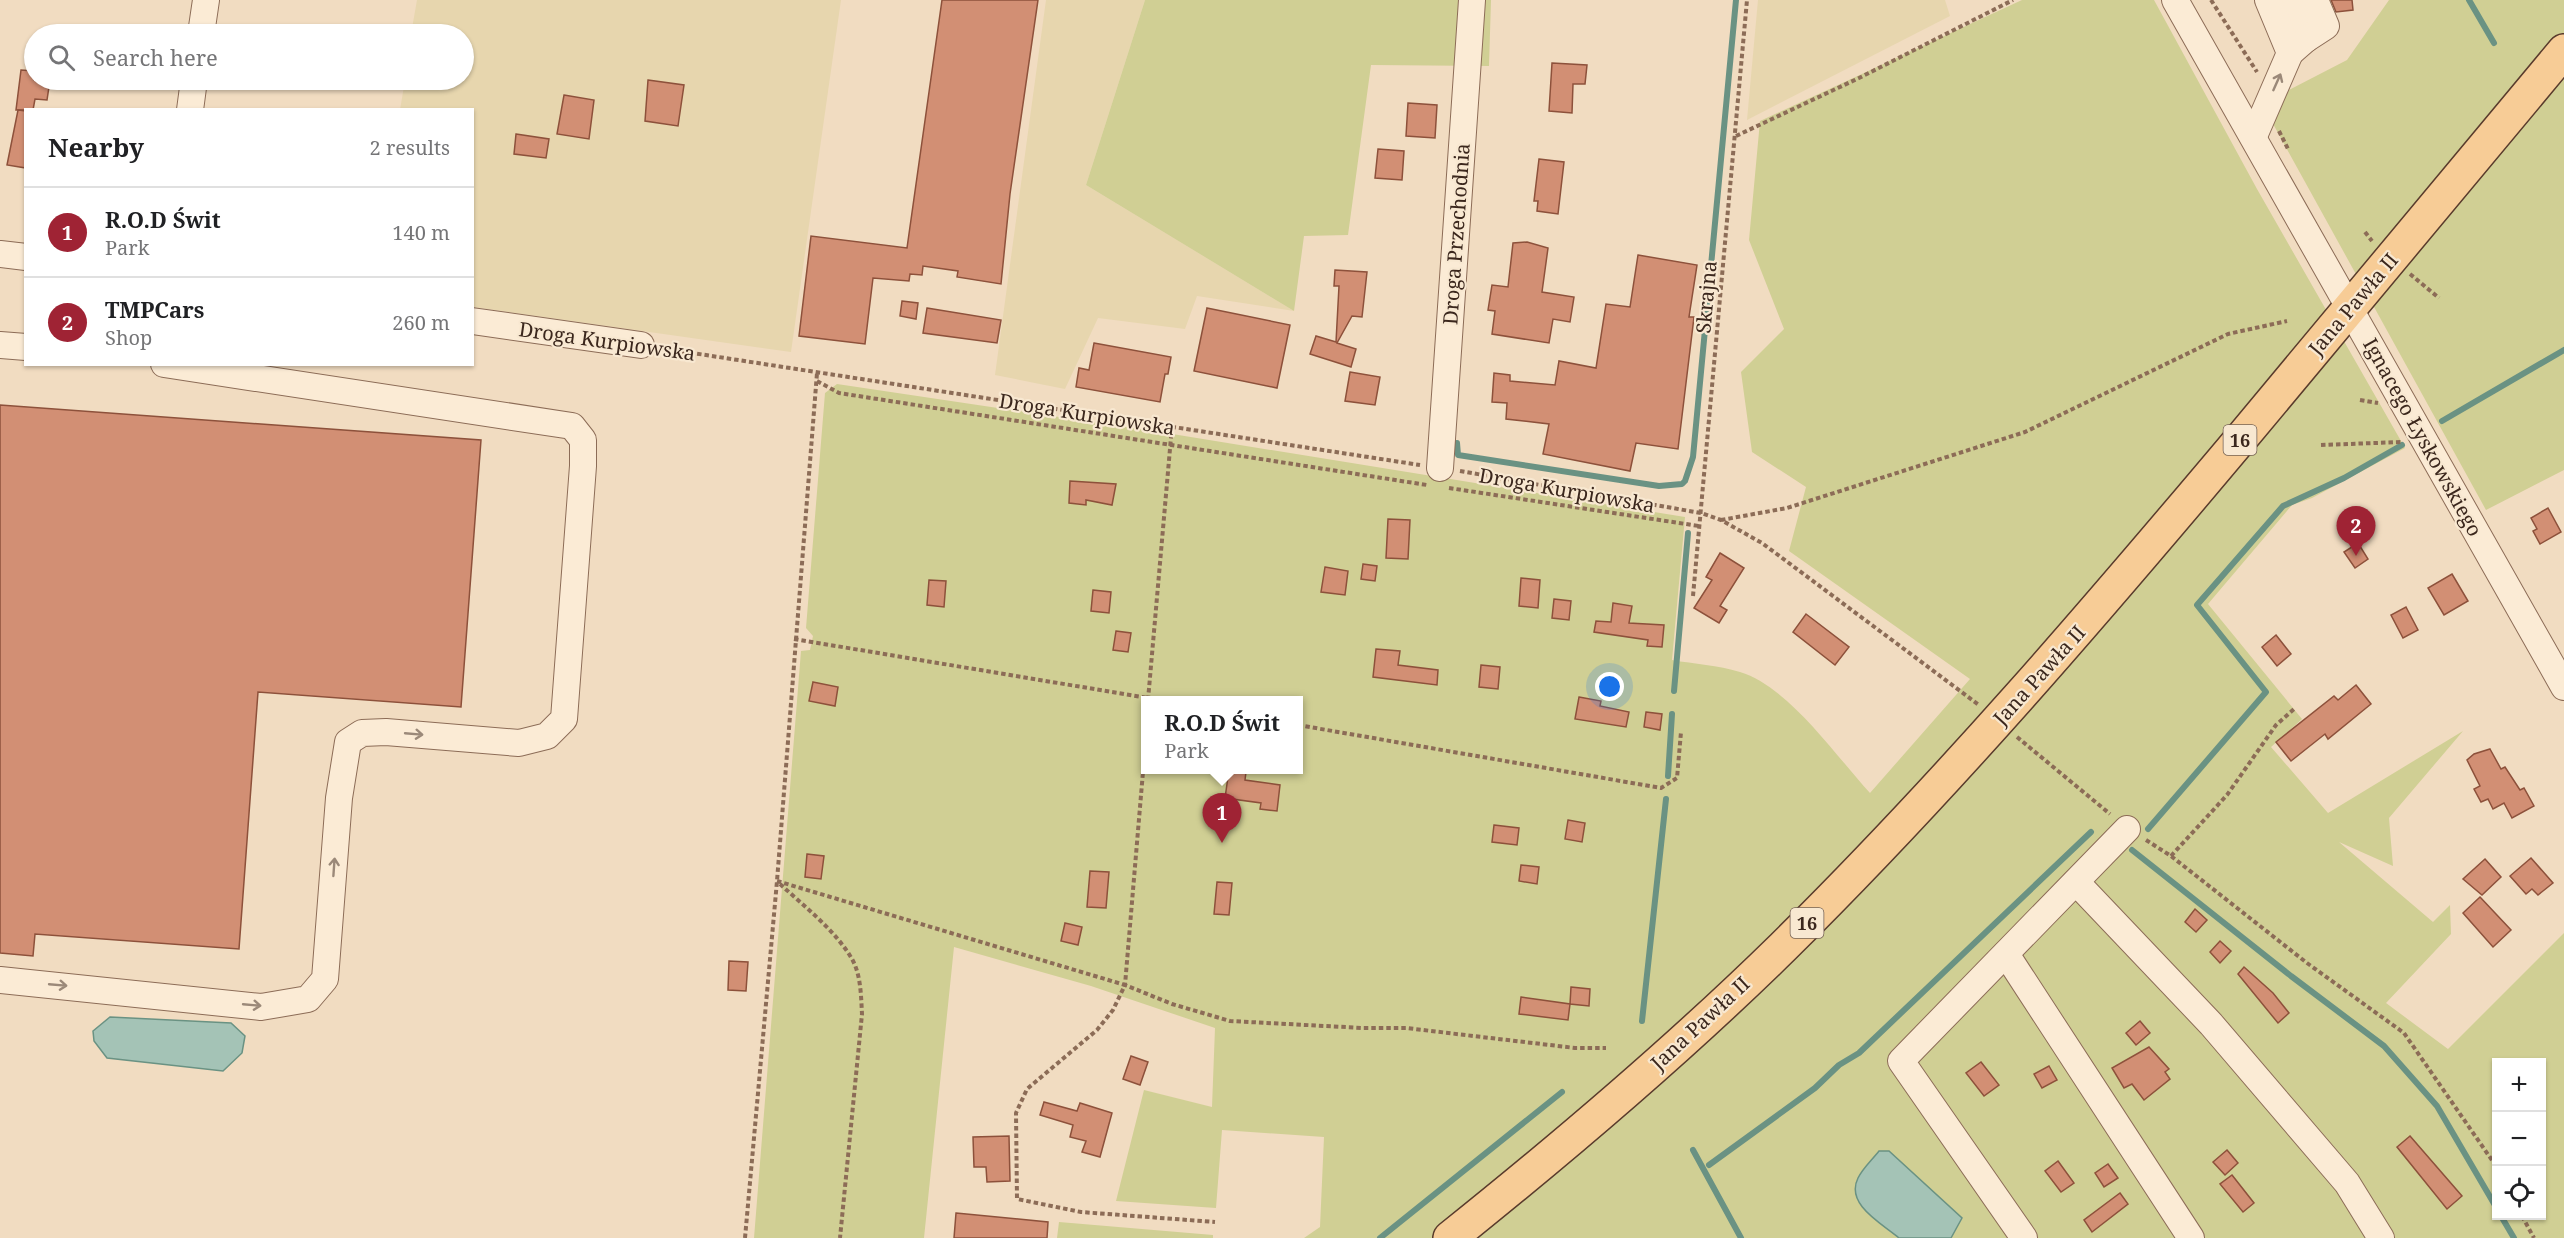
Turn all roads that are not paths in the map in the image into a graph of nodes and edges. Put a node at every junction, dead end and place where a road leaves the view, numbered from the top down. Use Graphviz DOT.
graph roads {
  1 [pos="206,0"];
  2 [pos="1472,0"];
  3 [pos="2268,0"];
  4 [pos="2290,0"];
  5 [pos="2315,0"];
  6 [pos="2180,1"];
  7 [pos="202,24"];
  8 [pos="2298,46"];
  9 [pos="2564,51"];
  10 [pos="193,90"];
  11 [pos="190,108"];
  12 [pos="2254,136"];
  13 [pos="0,254"];
  14 [pos="24,257"];
  15 [pos="2350,307"];
  16 [pos="474,321"];
  17 [pos="0,345"];
  18 [pos="641,345"];
  19 [pos="24,347"];
  20 [pos="177,366"];
  21 [pos="1440,468"];
  22 [pos="2557,663"];
  23 [pos="2564,687"];
  24 [pos="2127,829"];
  25 [pos="2076,882"];
  26 [pos="2006,954"];
  27 [pos="0,980"];
  28 [pos="2021,1237"];
  29 [pos="1450,1238"];
  30 [pos="2191,1238"];
  31 [pos="2381,1238"];
  1 -- 7 [label="street"];
  2 -- 21 [label="street, Droga Przechodnia"];
  3 -- 8 [label="street"];
  4 -- 8 [label="street"];
  5 -- 8 [label="street"];
  6 -- 12 [label="street, Ignacego Łyskowskiego"];
  12 -- 8 [label="street, one-way"];
  9 -- 15 [label="main road, Jana Pawła II / 16"];
  10 -- 11 [label="street"];
  12 -- 15 [label="street, Ignacego Łyskowskiego"];
  13 -- 14 [label="street"];
  15 -- 22 [label="street, Ignacego Łyskowskiego"];
  15 -- 29 [label="main road, Jana Pawła II / 16"];
  16 -- 18 [label="street, Droga Kurpiowska"];
  17 -- 19 [label="street"];
  27 -- 20 [label="street, one-way"];
  22 -- 23 [label="street, Ignacego Łyskowskiego"];
  24 -- 25 [label="street"];
  25 -- 26 [label="street"];
  25 -- 31 [label="street"];
  26 -- 28 [label="street"];
  26 -- 30 [label="street"];
}
